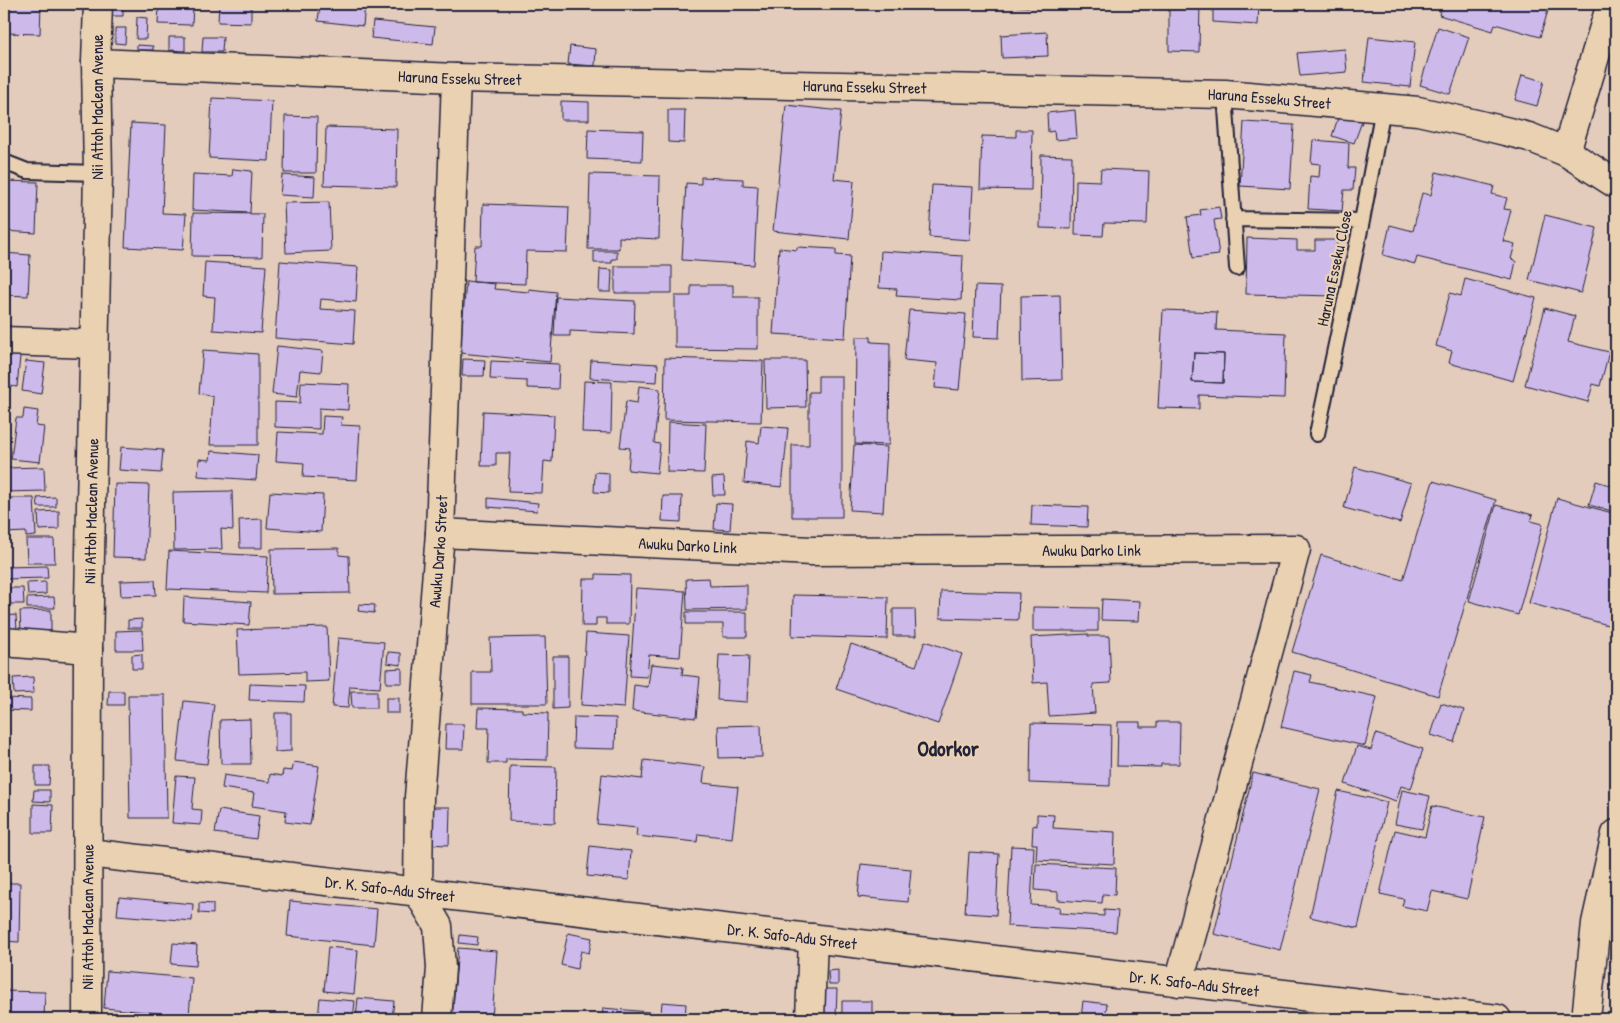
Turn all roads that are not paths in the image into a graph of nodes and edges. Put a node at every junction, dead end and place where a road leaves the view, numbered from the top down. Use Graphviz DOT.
graph roads {
  1 [pos="98,4"];
  2 [pos="1611,4"];
  3 [pos="96,63"];
  4 [pos="456,78"];
  5 [pos="1226,94"];
  6 [pos="1383,108"];
  7 [pos="1566,152"];
  8 [pos="4,162"];
  9 [pos="98,173"];
  10 [pos="1616,184"];
  11 [pos="1234,219"];
  12 [pos="1362,221"];
  13 [pos="1237,268"];
  14 [pos="4,341"];
  15 [pos="93,344"];
  16 [pos="1317,434"];
  17 [pos="440,533"];
  18 [pos="4,642"];
  19 [pos="88,649"];
  20 [pos="1616,834"];
  21 [pos="88,852"];
  22 [pos="418,892"];
  23 [pos="814,938"];
  24 [pos="1178,982"];
  25 [pos="87,1019"];
  26 [pos="437,1019"];
  27 [pos="810,1019"];
  28 [pos="1497,1019"];
  29 [pos="1586,1019"];
  1 -- 3 [label="street, Nii Attoh Maclean Avenue"];
  2 -- 7 [label="street"];
  3 -- 4 [label="street, Haruna Esseku Street"];
  3 -- 9 [label="street, Nii Attoh Maclean Avenue"];
  4 -- 5 [label="street, Haruna Esseku Street"];
  4 -- 17 [label="street, Awuku Darko Street"];
  5 -- 6 [label="street, Haruna Esseku Street"];
  5 -- 11 [label="lane"];
  6 -- 7 [label="street, Haruna Esseku Street"];
  6 -- 12 [label="lane, Haruna Esseku Close"];
  7 -- 10 [label="street, Haruna Esseku Street"];
  8 -- 9 [label="lane"];
  9 -- 15 [label="street, Nii Attoh Maclean Avenue"];
  11 -- 12 [label="lane"];
  11 -- 13 [label="lane"];
  12 -- 16 [label="lane, Haruna Esseku Close"];
  14 -- 15 [label="street"];
  15 -- 19 [label="street, Nii Attoh Maclean Avenue"];
  17 -- 22 [label="street, Awuku Darko Street"];
  17 -- 24 [label="street, Awuku Darko Link"];
  18 -- 19 [label="street"];
  19 -- 21 [label="street, Nii Attoh Maclean Avenue"];
  20 -- 29 [label="street"];
  21 -- 22 [label="street, Dr. K. Safo-Adu Street"];
  21 -- 25 [label="street, Nii Attoh Maclean Avenue"];
  22 -- 23 [label="street, Dr. K. Safo-Adu Street"];
  22 -- 26 [label="street"];
  23 -- 24 [label="street, Dr. K. Safo-Adu Street"];
  23 -- 27 [label="street"];
  24 -- 28 [label="street, Dr. K. Safo-Adu Street"];
}
